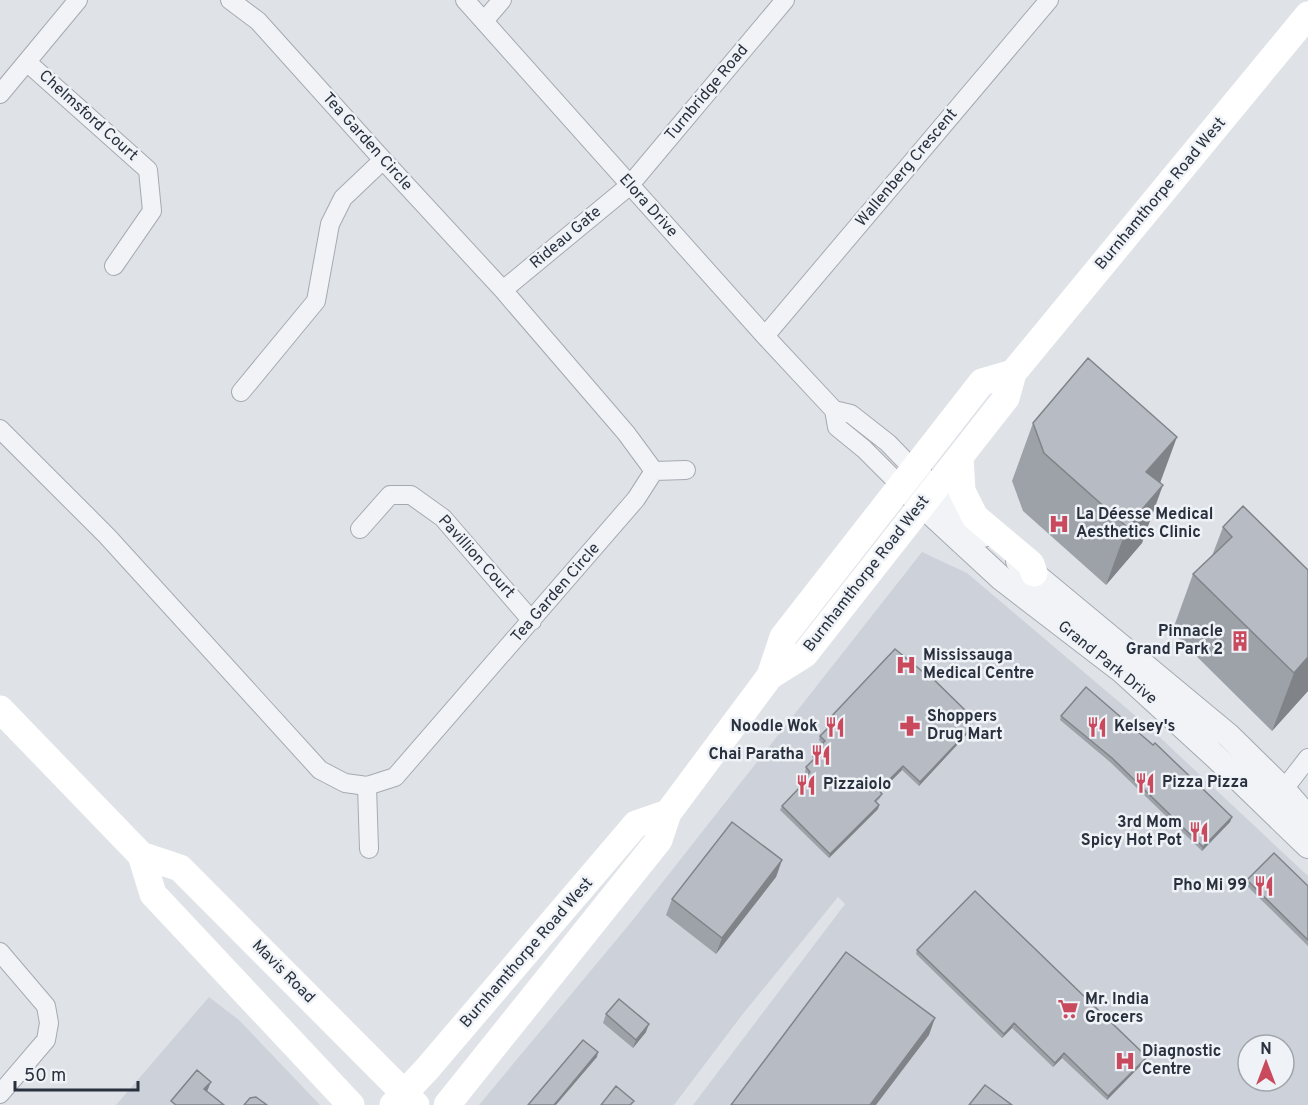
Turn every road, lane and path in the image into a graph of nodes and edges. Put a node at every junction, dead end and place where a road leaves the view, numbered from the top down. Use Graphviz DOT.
graph roads {
  1 [pos="78,0"];
  2 [pos="230,0"];
  3 [pos="465,0"];
  4 [pos="502,0"];
  5 [pos="785,0"];
  6 [pos="1049,0"];
  7 [pos="1308,15"];
  8 [pos="484,21"];
  9 [pos="28,63"];
  10 [pos="0,94"];
  11 [pos="383,160"];
  12 [pos="629,186"];
  13 [pos="114,266"];
  14 [pos="503,290"];
  15 [pos="765,336"];
  16 [pos="1013,373"];
  17 [pos="241,392"];
  18 [pos="0,429"];
  19 [pos="960,457"];
  20 [pos="686,470"];
  21 [pos="654,471"];
  22 [pos="908,478"];
  23 [pos="928,497"];
  24 [pos="360,529"];
  25 [pos="1034,573"];
  26 [pos="532,621"];
  27 [pos="770,676"];
  28 [pos="0,709"];
  29 [pos="1308,758"];
  30 [pos="367,786"];
  31 [pos="1283,789"];
  32 [pos="1268,809"];
  33 [pos="668,813"];
  34 [pos="1308,818"];
  35 [pos="1308,846"];
  36 [pos="369,849"];
  37 [pos="141,855"];
  38 [pos="0,952"];
  39 [pos="0,1094"];
  40 [pos="404,1101"];
  41 [pos="351,1105"];
  42 [pos="447,1105"];
  1 -- 9 [label="street"];
  2 -- 11 [label="street, Tea Garden Circle"];
  3 -- 8 [label="street, Elora Drive"];
  4 -- 8 [label="street"];
  5 -- 12 [label="street, Turnbridge Road"];
  6 -- 15 [label="street, Wallenberg Crescent"];
  7 -- 16 [label="main road, Burnhamthorpe Road West"];
  8 -- 12 [label="street, Elora Drive"];
  9 -- 10 [label="street"];
  9 -- 13 [label="street, Chelmsford Court"];
  11 -- 14 [label="street, Tea Garden Circle"];
  11 -- 17 [label="street"];
  12 -- 14 [label="street, Rideau Gate"];
  12 -- 15 [label="street, Elora Drive"];
  14 -- 21 [label="street, Tea Garden Circle"];
  15 -- 22 [label="street, Elora Drive"];
  16 -- 19 [label="main road, Burnhamthorpe Road West"];
  16 -- 22 [label="main road, Burnhamthorpe Road West"];
  18 -- 30 [label="street"];
  19 -- 23 [label="main road, Burnhamthorpe Road West"];
  19 -- 25 [label="main road"];
  20 -- 21 [label="street"];
  21 -- 26 [label="street, Tea Garden Circle"];
  22 -- 23 [label="street, Grand Park Drive"];
  22 -- 27 [label="main road, Burnhamthorpe Road West"];
  23 -- 25 [label="street, Grand Park Drive"];
  23 -- 27 [label="main road, Burnhamthorpe Road West"];
  23 -- 32 [label="street, Grand Park Drive"];
  24 -- 26 [label="street, Pavillion Court"];
  25 -- 31 [label="street, Grand Park Drive"];
  26 -- 30 [label="street, Tea Garden Circle"];
  27 -- 33 [label="main road, Burnhamthorpe Road West"];
  28 -- 37 [label="main road, Mavis Road"];
  29 -- 31 [label="street"];
  30 -- 36 [label="street"];
  31 -- 32 [label="street"];
  31 -- 34 [label="street, Grand Park Drive"];
  32 -- 35 [label="street, Grand Park Drive"];
  33 -- 40 [label="main road, Burnhamthorpe Road West"];
  33 -- 42 [label="main road, Burnhamthorpe Road West"];
  37 -- 40 [label="main road, Mavis Road"];
  37 -- 41 [label="main road, Mavis Road"];
  38 -- 39 [label="street"];
}
